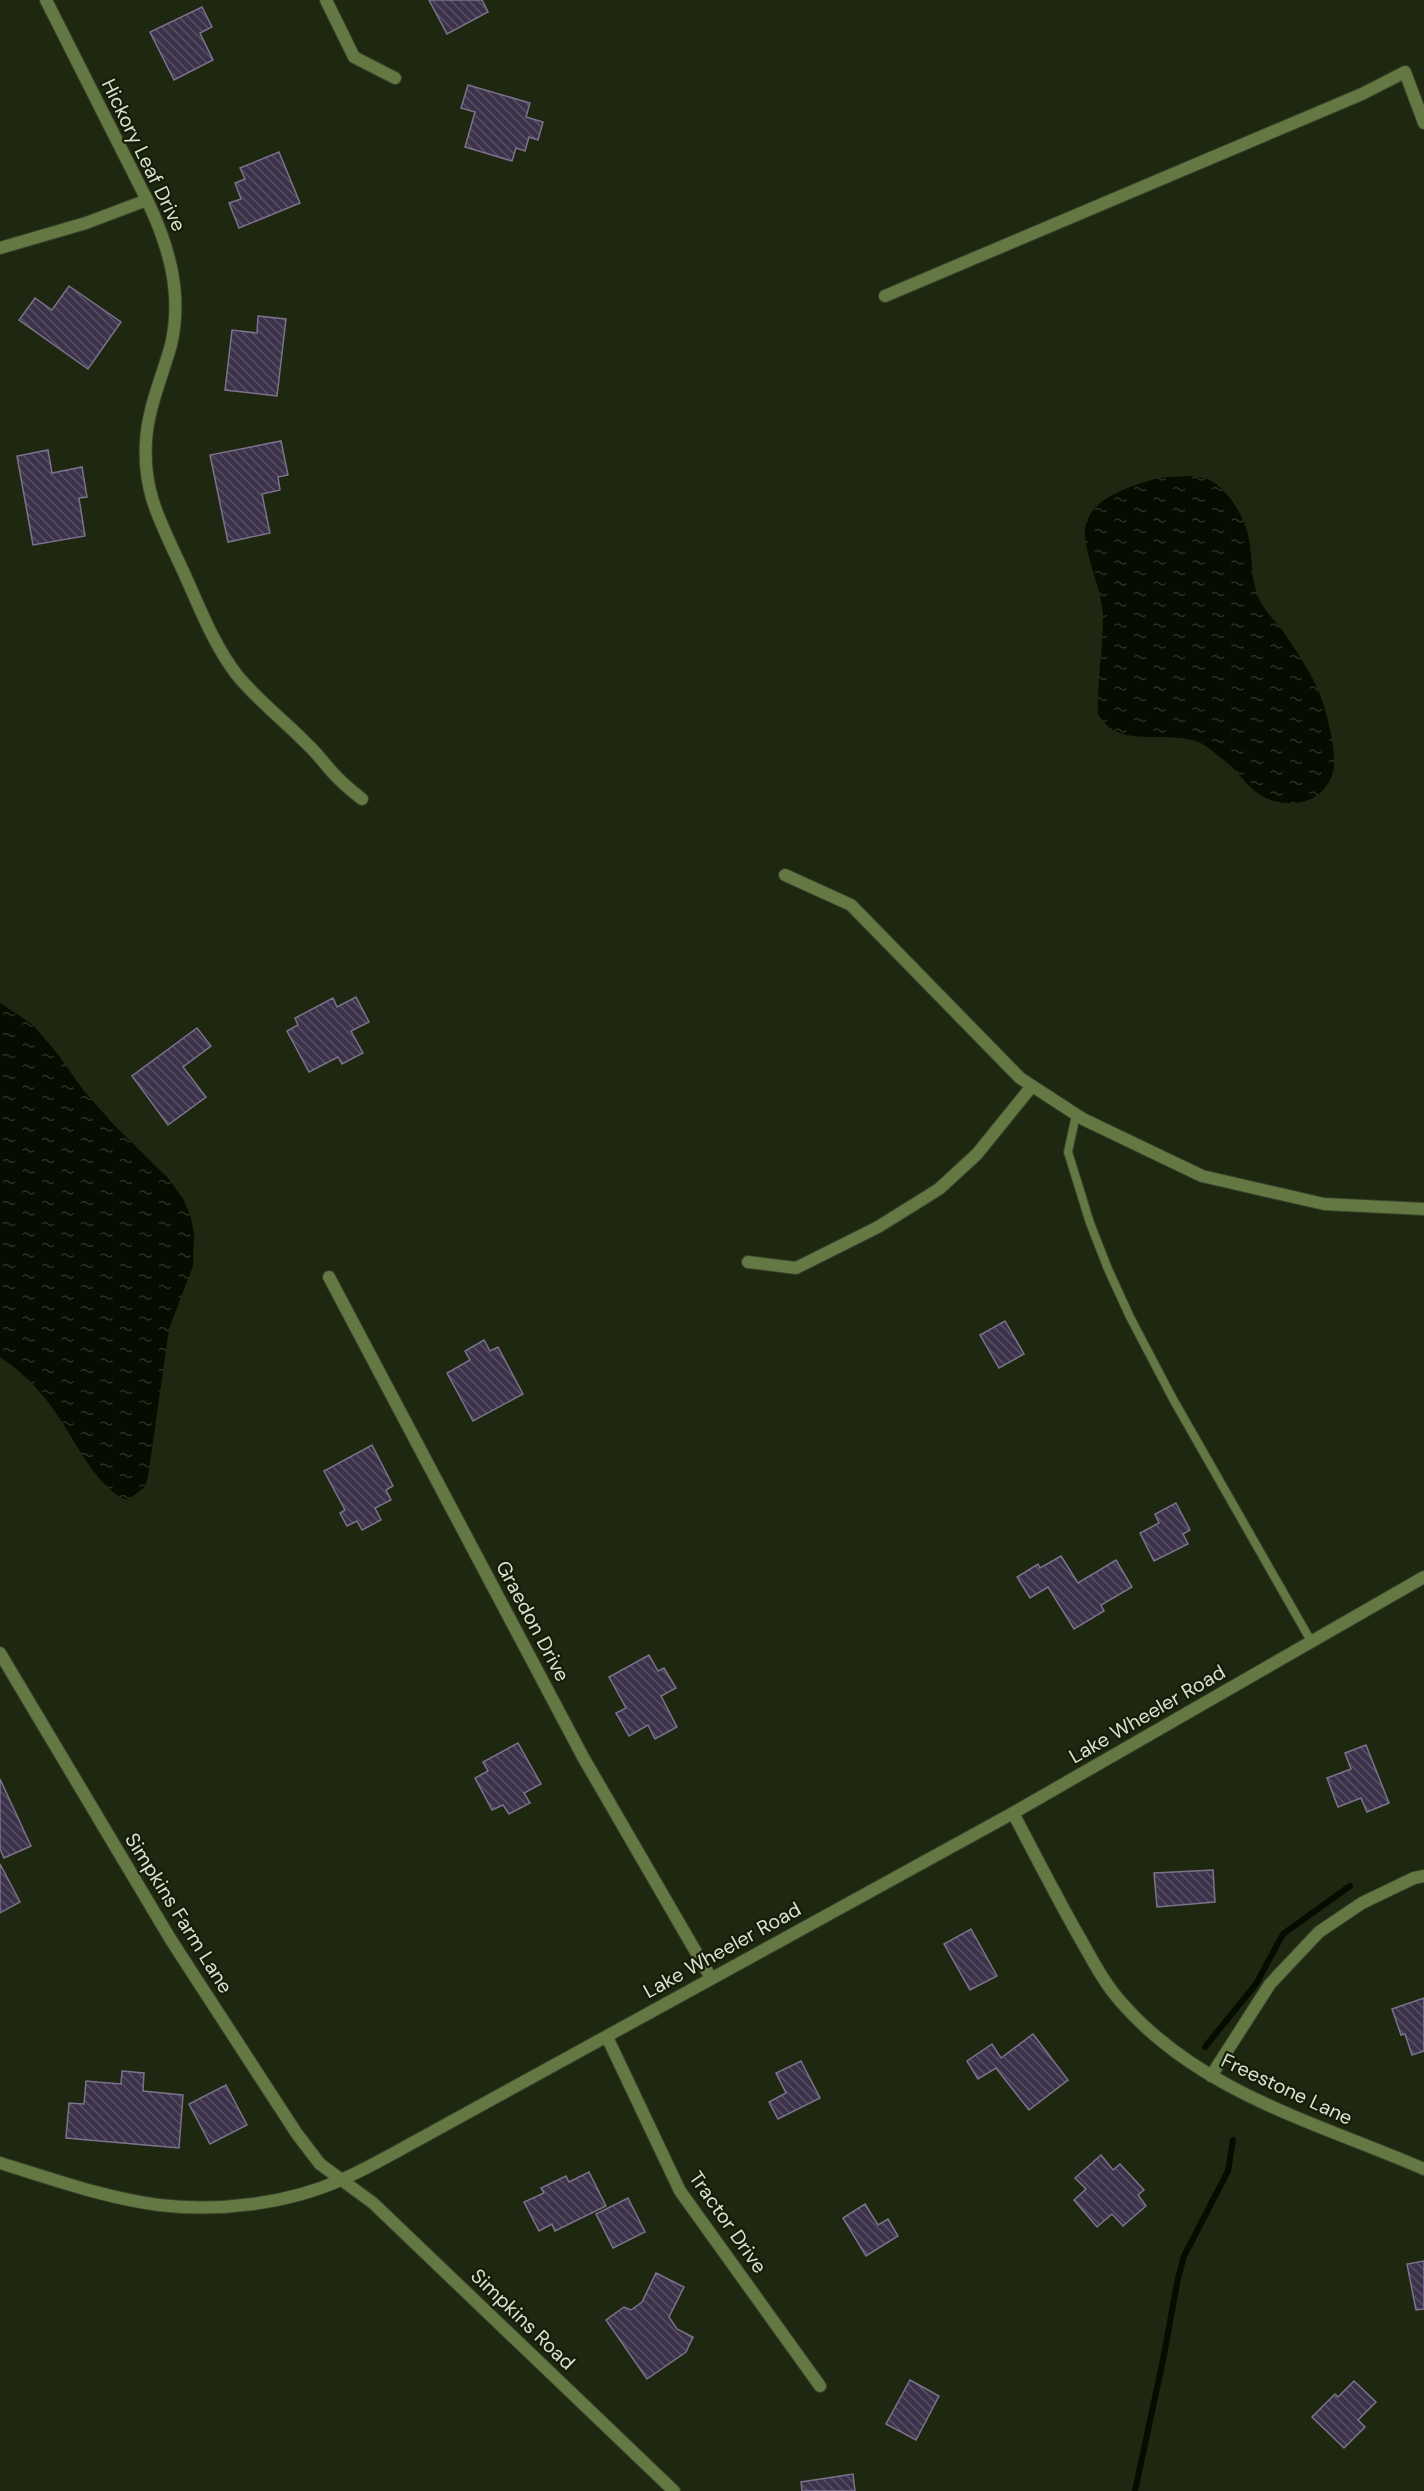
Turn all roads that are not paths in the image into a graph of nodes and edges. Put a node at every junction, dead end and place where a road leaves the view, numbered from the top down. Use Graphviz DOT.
graph roads {
  1 [pos="46,0"];
  2 [pos="326,0"];
  3 [pos="395,78"];
  4 [pos="1424,123"];
  5 [pos="147,200"];
  6 [pos="0,248"];
  7 [pos="885,296"];
  8 [pos="362,800"];
  9 [pos="785,875"];
  10 [pos="1032,1086"];
  11 [pos="1076,1115"];
  12 [pos="1424,1209"];
  13 [pos="748,1262"];
  14 [pos="329,1277"];
  15 [pos="1424,1577"];
  16 [pos="1311,1641"];
  17 [pos="0,1653"];
  18 [pos="1013,1813"];
  19 [pos="1424,1876"];
  20 [pos="711,1978"];
  21 [pos="607,2037"];
  22 [pos="1211,2076"];
  23 [pos="0,2163"];
  24 [pos="1424,2169"];
  25 [pos="342,2180"];
  26 [pos="820,2386"];
  27 [pos="674,2491"];
  1 -- 5 [label="street, Hickory Leaf Drive"];
  2 -- 3 [label="street"];
  4 -- 7 [label="street"];
  5 -- 6 [label="street"];
  5 -- 8 [label="street, Hickory Leaf Drive"];
  9 -- 10 [label="street"];
  10 -- 11 [label="street"];
  10 -- 13 [label="street"];
  11 -- 12 [label="street"];
  11 -- 16 [label="lane"];
  14 -- 20 [label="street, Graedon Drive"];
  15 -- 16 [label="street, Lake Wheeler Road"];
  16 -- 18 [label="street, Lake Wheeler Road"];
  17 -- 25 [label="street, Simpkins Farm Lane"];
  18 -- 20 [label="street, Lake Wheeler Road"];
  18 -- 22 [label="street, Freestone Lane"];
  19 -- 22 [label="street"];
  20 -- 21 [label="street, Lake Wheeler Road"];
  21 -- 25 [label="street, Lake Wheeler Road"];
  21 -- 26 [label="street, Tractor Drive"];
  22 -- 24 [label="street, Freestone Lane"];
  23 -- 25 [label="street, Lake Wheeler Road"];
  25 -- 27 [label="street, Simpkins Road"];
}
